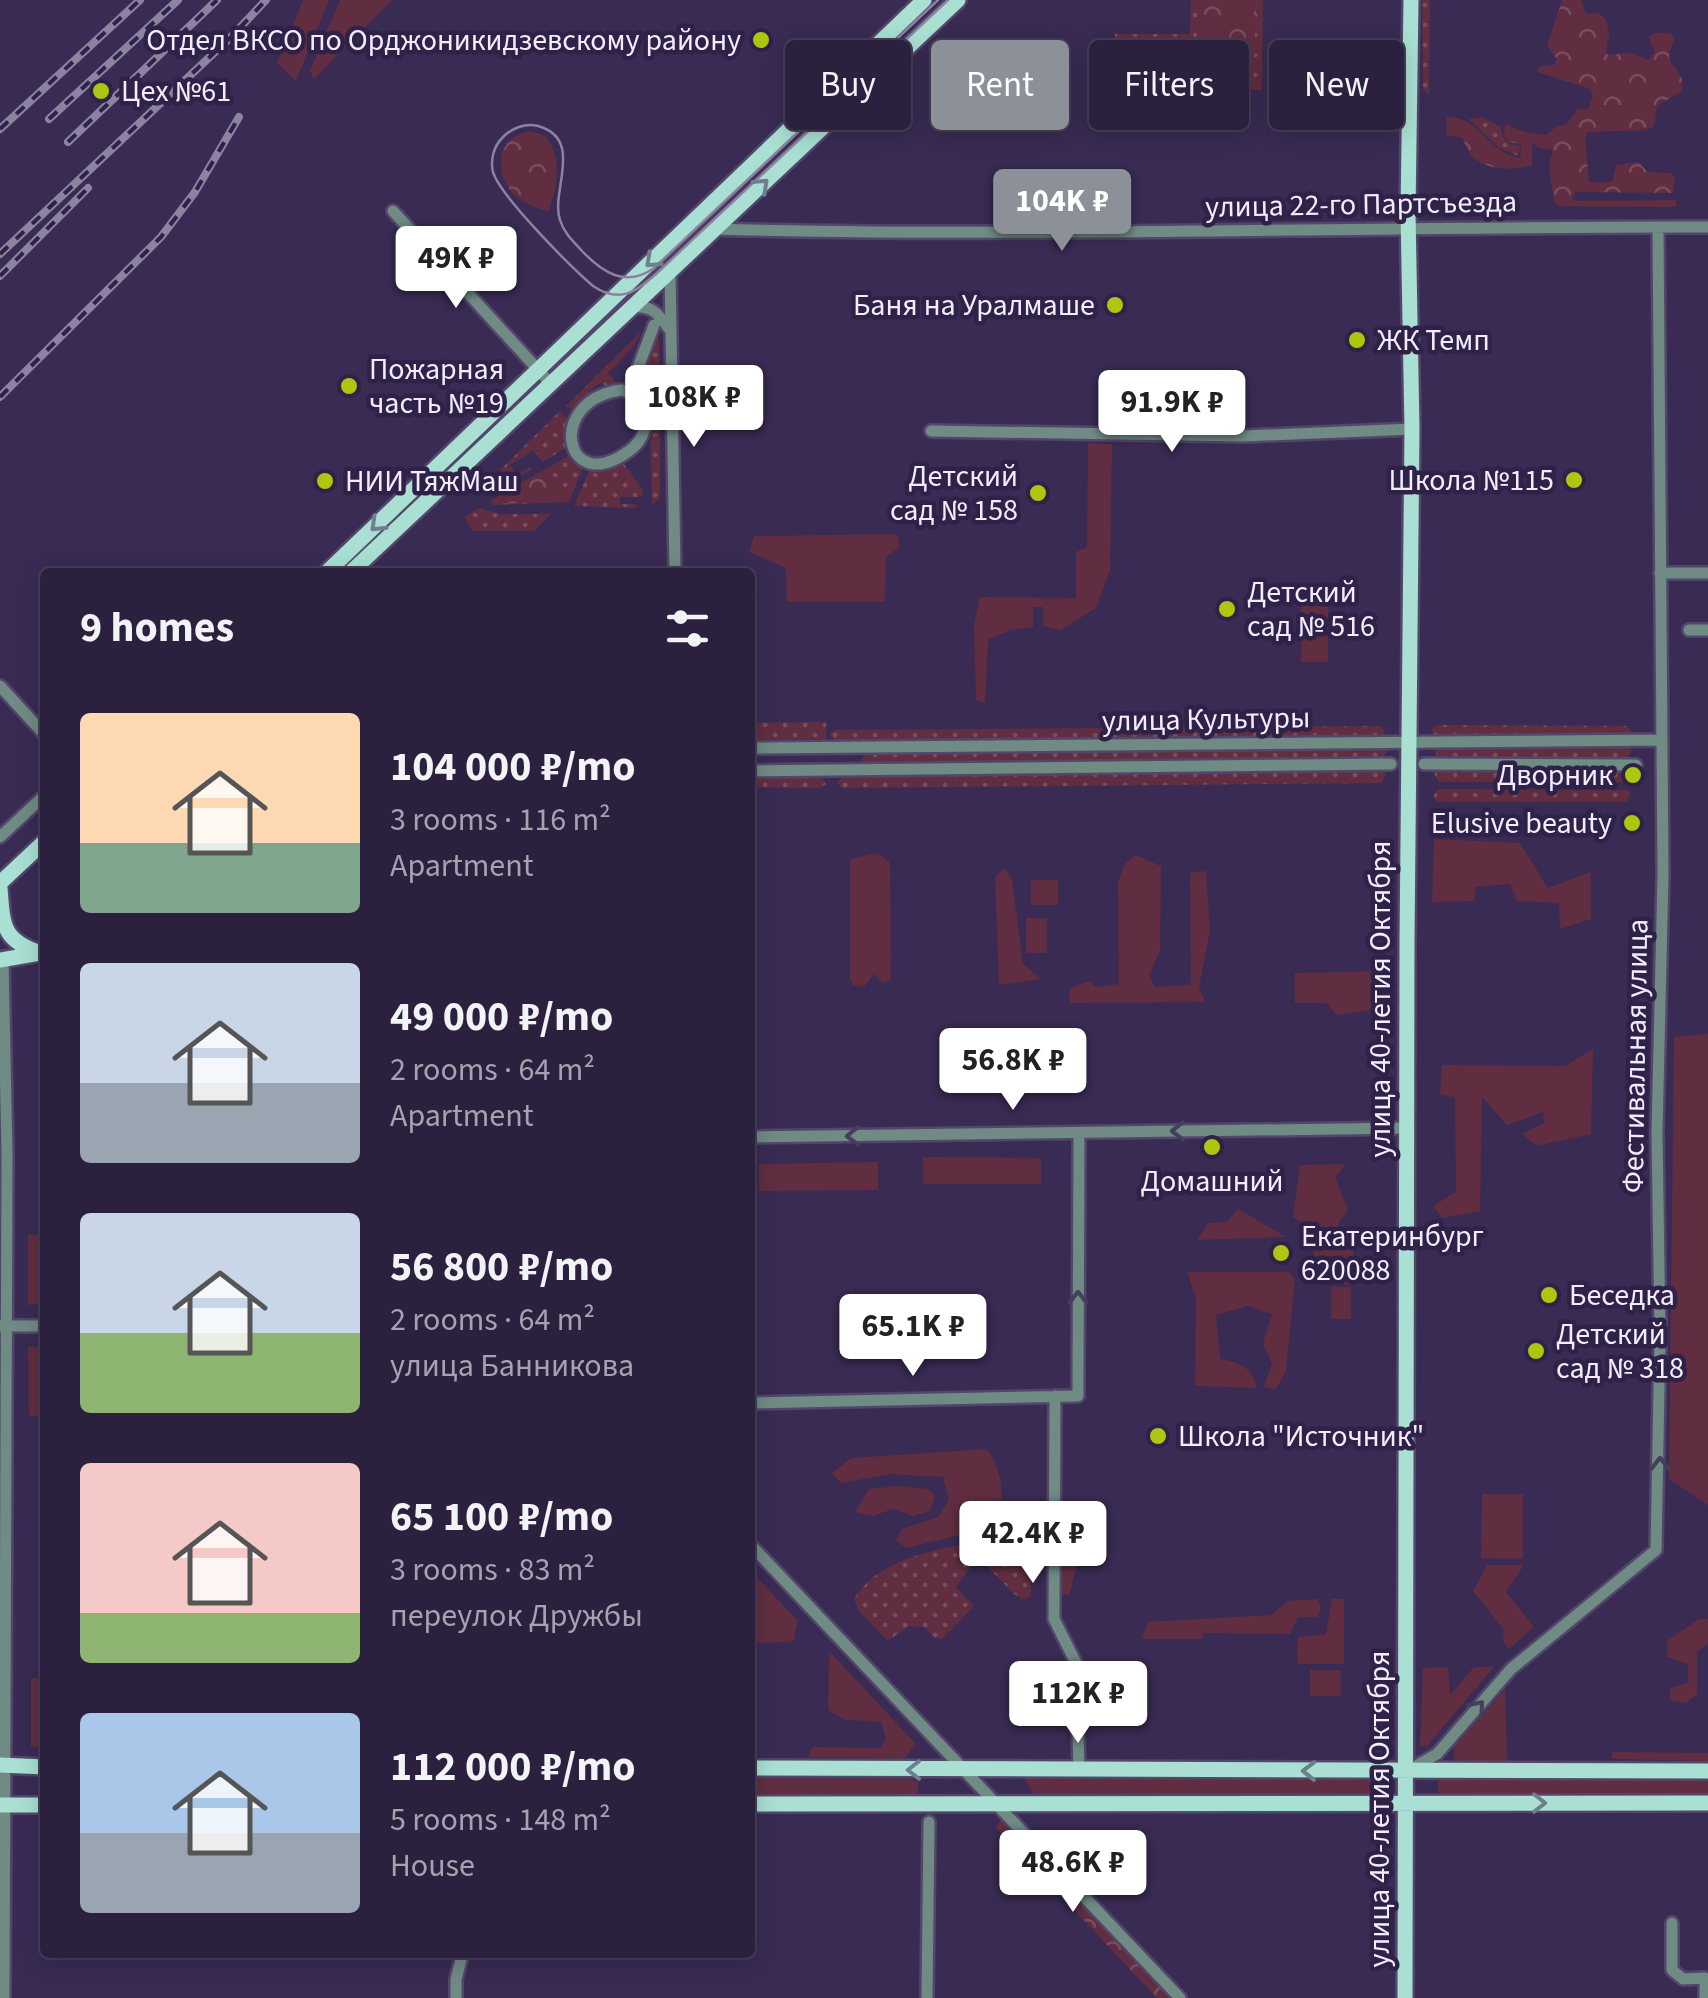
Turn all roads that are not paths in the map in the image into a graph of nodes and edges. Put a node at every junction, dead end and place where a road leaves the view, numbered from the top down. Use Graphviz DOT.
graph roads {
  1 [pos="924,0"];
  2 [pos="958,0"];
  3 [pos="1411,0"];
  4 [pos="394,210"];
  5 [pos="1408,226"];
  6 [pos="1658,227"];
  7 [pos="1708,227"];
  8 [pos="714,230"];
  9 [pos="670,271"];
  10 [pos="632,307"];
  11 [pos="654,325"];
  12 [pos="669,329"];
  13 [pos="538,370"];
  14 [pos="551,384"];
  15 [pos="629,392"];
  16 [pos="1412,429"];
  17 [pos="931,431"];
  18 [pos="332,568"];
  19 [pos="356,568"];
  20 [pos="675,568"];
  21 [pos="1660,573"];
  22 [pos="1708,573"];
  23 [pos="1689,630"];
  24 [pos="1708,630"];
  25 [pos="0,686"];
  26 [pos="40,730"];
  27 [pos="1662,740"];
  28 [pos="1408,742"];
  29 [pos="755,748"];
  30 [pos="1390,764"];
  31 [pos="1424,764"];
  32 [pos="1636,764"];
  33 [pos="755,771"];
  34 [pos="40,800"];
  35 [pos="0,836"];
  36 [pos="40,846"];
  37 [pos="0,886"];
  38 [pos="3,925"];
  39 [pos="40,951"];
  40 [pos="40,952"];
  41 [pos="1,959"];
  42 [pos="1408,1128"];
  43 [pos="1079,1133"];
  44 [pos="755,1137"];
  45 [pos="3,1326"];
  46 [pos="40,1326"];
  47 [pos="1054,1396"];
  48 [pos="755,1403"];
  49 [pos="755,1549"];
  50 [pos="3,1765"];
  51 [pos="40,1767"];
  52 [pos="755,1768"];
  53 [pos="1078,1769"];
  54 [pos="965,1770"];
  55 [pos="1708,1771"];
  56 [pos="1406,1772"];
  57 [pos="1708,1802"];
  58 [pos="998,1803"];
  59 [pos="1406,1803"];
  60 [pos="3,1804"];
  61 [pos="755,1804"];
  62 [pos="40,1805"];
  63 [pos="929,1822"];
  64 [pos="1672,1923"];
  65 [pos="462,1958"];
  66 [pos="4,1998"];
  67 [pos="456,1998"];
  68 [pos="927,1998"];
  69 [pos="1180,1998"];
  70 [pos="1405,1998"];
  71 [pos="1705,1998"];
  1 -- 13 [label="main road, one-way"];
  8 -- 2 [label="main road, one-way"];
  3 -- 5 [label="main road, улица 40-летия Октября"];
  4 -- 13 [label="street"];
  5 -- 6 [label="street, улица 22-го Партсъезда"];
  5 -- 8 [label="street, улица 22-го Партсъезда"];
  5 -- 16 [label="main road, улица 40-летия Октября"];
  6 -- 7 [label="street, улица 22-го Партсъезда"];
  6 -- 21 [label="street, Фестивальная улица"];
  8 -- 9 [label="main road"];
  9 -- 10 [label="main road"];
  9 -- 12 [label="street"];
  10 -- 12 [label="street"];
  10 -- 14 [label="main road"];
  11 -- 15 [label="street"];
  12 -- 20 [label="street"];
  13 -- 14 [label="street"];
  13 -- 18 [label="main road, one-way"];
  14 -- 19 [label="main road"];
  15 -- 15 [label="street"];
  16 -- 17 [label="street"];
  16 -- 28 [label="main road, улица 40-летия Октября"];
  21 -- 22 [label="street"];
  21 -- 27 [label="street, Фестивальная улица"];
  23 -- 24 [label="street"];
  25 -- 26 [label="street"];
  27 -- 28 [label="street, улица Культуры"];
  56 -- 27 [label="street, Фестивальная улица, one-way"];
  28 -- 29 [label="street, улица Культуры"];
  28 -- 42 [label="main road, улица 40-летия Октября"];
  30 -- 33 [label="street, улица Культуры"];
  31 -- 32 [label="street"];
  34 -- 35 [label="street"];
  36 -- 37 [label="main road"];
  37 -- 38 [label="main road"];
  38 -- 39 [label="main road"];
  38 -- 41 [label="main road"];
  40 -- 41 [label="main road"];
  41 -- 45 [label="street"];
  42 -- 43 [label="street, one-way"];
  42 -- 56 [label="main road, улица 40-летия Октября"];
  43 -- 44 [label="street, one-way"];
  47 -- 43 [label="street, one-way"];
  45 -- 46 [label="street"];
  45 -- 50 [label="street"];
  47 -- 48 [label="street"];
  47 -- 53 [label="street"];
  49 -- 54 [label="street"];
  50 -- 51 [label="main road"];
  50 -- 60 [label="street"];
  54 -- 52 [label="main road, one-way"];
  53 -- 54 [label="main road"];
  56 -- 53 [label="main road, one-way"];
  54 -- 58 [label="street"];
  55 -- 56 [label="main road"];
  56 -- 59 [label="main road, улица 40-летия Октября"];
  59 -- 57 [label="main road, one-way"];
  58 -- 59 [label="main road"];
  58 -- 61 [label="main road"];
  58 -- 69 [label="street"];
  59 -- 70 [label="main road, улица 40-летия Октября"];
  60 -- 62 [label="main road"];
  60 -- 66 [label="street"];
  63 -- 68 [label="street"];
  64 -- 71 [label="street"];
  65 -- 67 [label="street"];
}
